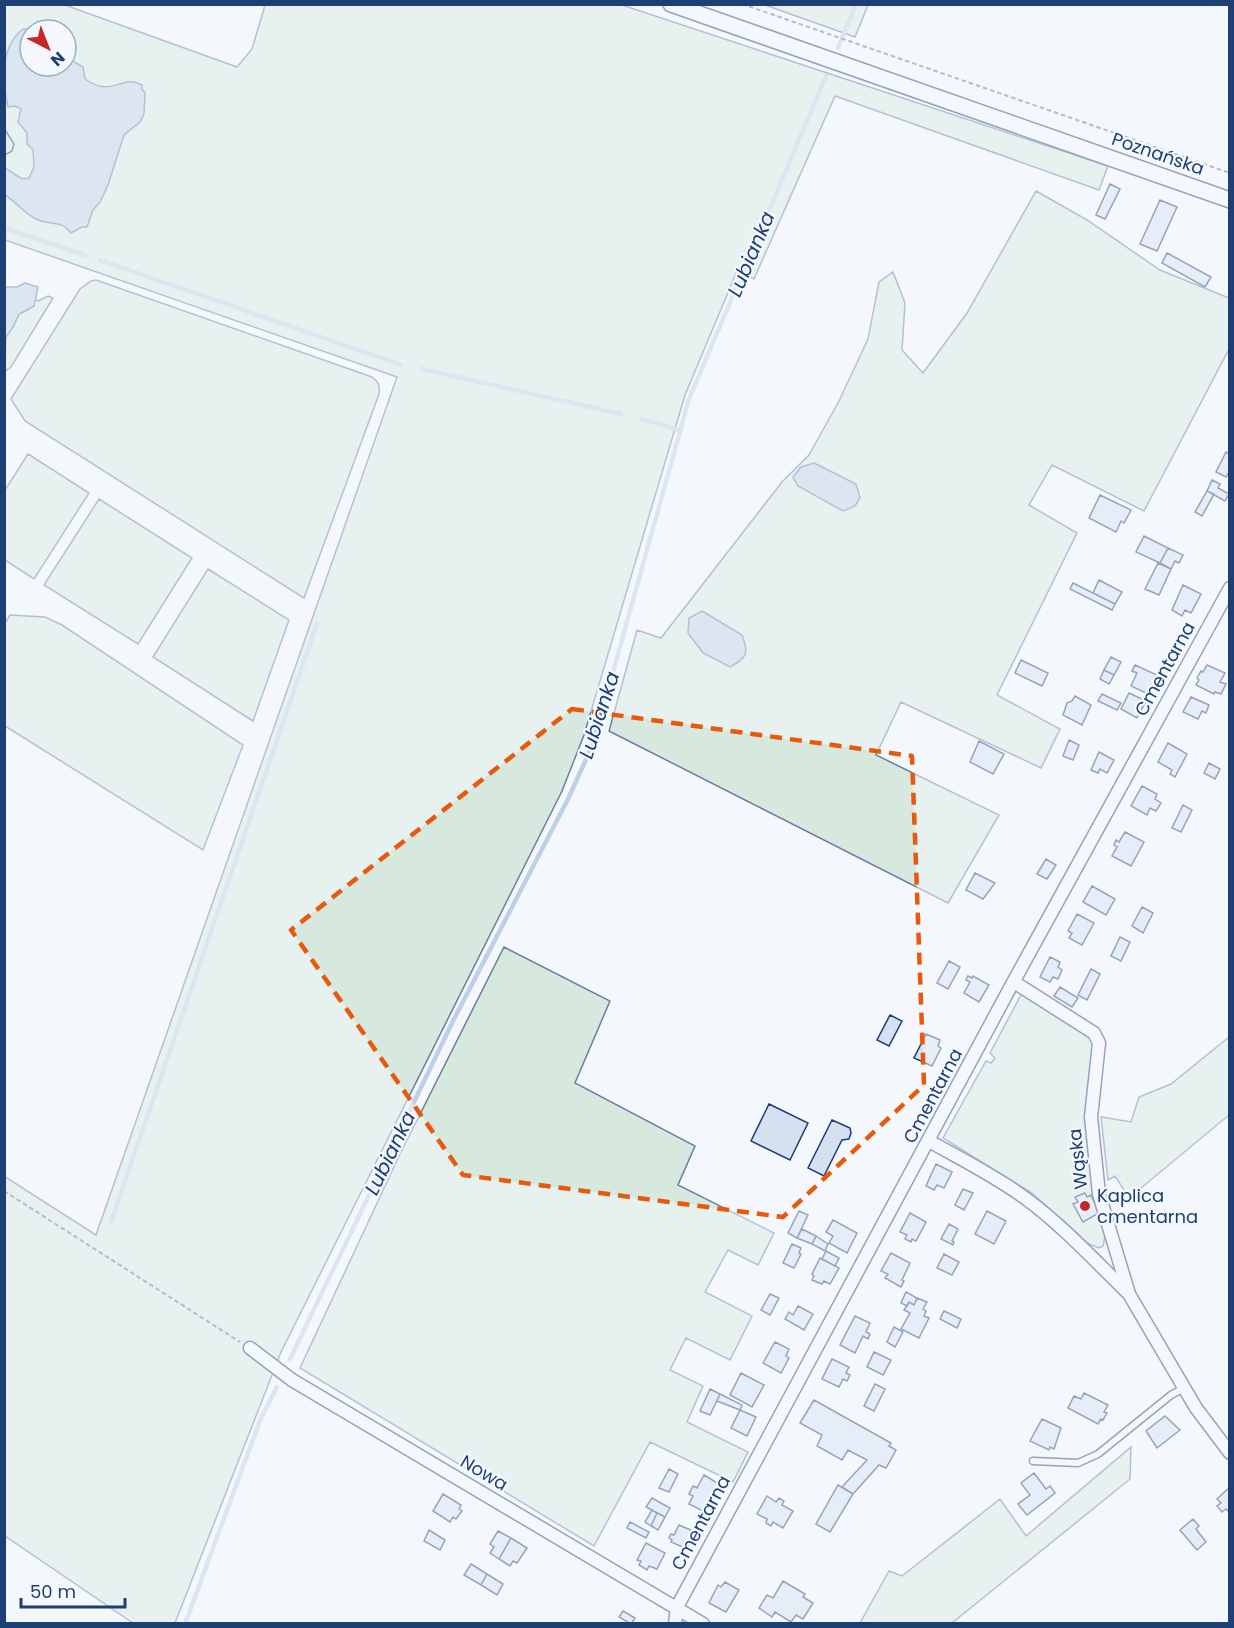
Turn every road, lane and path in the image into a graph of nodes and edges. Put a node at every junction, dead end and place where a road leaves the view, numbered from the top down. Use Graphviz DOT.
graph roads {
  1 [pos="671,4"];
  2 [pos="742,4"];
  3 [pos="1230,173"];
  4 [pos="1230,200"];
  5 [pos="1230,588"];
  6 [pos="1014,982"];
  7 [pos="929,1141"];
  8 [pos="4,1191"];
  9 [pos="1129,1294"];
  10 [pos="250,1348"];
  11 [pos="1184,1388"];
  12 [pos="1230,1453"];
  13 [pos="1033,1461"];
  14 [pos="677,1607"];
  15 [pos="675,1623"];
  16 [pos="703,1623"];
  1 -- 4 [label="street, Poznańska"];
  2 -- 3 [label="path"];
  5 -- 6 [label="street, Cmentarna"];
  6 -- 7 [label="street, Cmentarna"];
  6 -- 9 [label="street, Wąska"];
  7 -- 9 [label="street"];
  7 -- 14 [label="street, Cmentarna"];
  8 -- 10 [label="path"];
  9 -- 11 [label="street, Wąska"];
  10 -- 14 [label="street, Nowa"];
  11 -- 12 [label="street, Wąska"];
  11 -- 13 [label="lane"];
  14 -- 15 [label="street, Cmentarna"];
  14 -- 16 [label="street, Nowa"];
}
